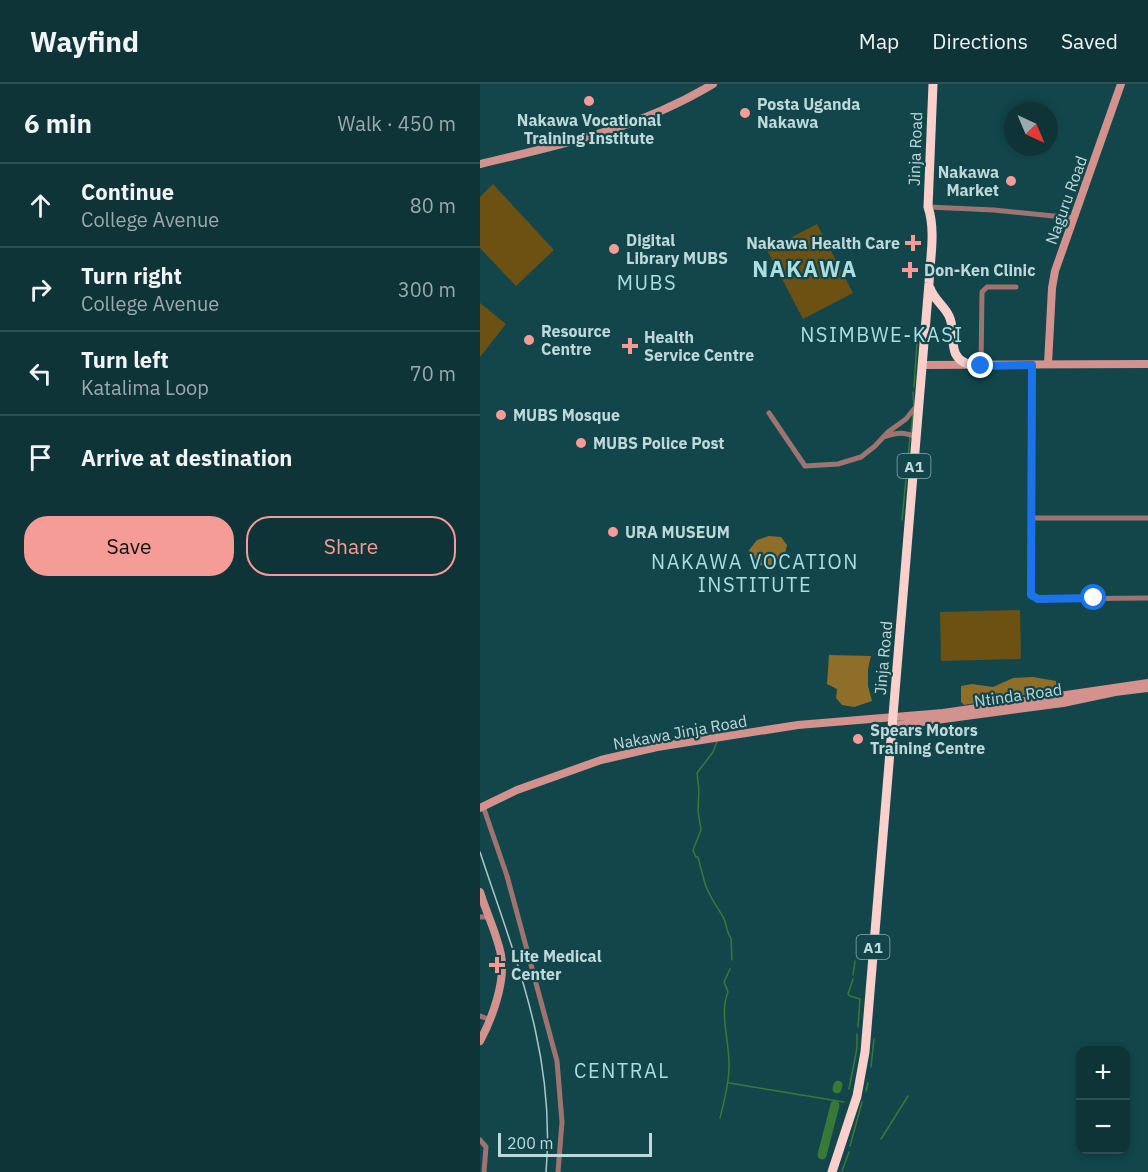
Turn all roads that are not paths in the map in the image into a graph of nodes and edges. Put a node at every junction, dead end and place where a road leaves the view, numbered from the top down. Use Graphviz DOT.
graph roads {
  1 [pos="713,84"];
  2 [pos="933,84"];
  3 [pos="938,84"];
  4 [pos="1121,84"];
  5 [pos="480,164"];
  6 [pos="930,210"];
  7 [pos="1074,218"];
  8 [pos="929,283"];
  9 [pos="1016,287"];
  10 [pos="923,364"];
  11 [pos="1048,364"];
  12 [pos="1148,364"];
  13 [pos="976,365"];
  14 [pos="1032,365"];
  15 [pos="919,403"];
  16 [pos="769,413"];
  17 [pos="917,437"];
  18 [pos="883,438"];
  19 [pos="1033,518"];
  20 [pos="1148,518"];
  21 [pos="1148,598"];
  22 [pos="1148,683"];
  23 [pos="1148,688"];
  24 [pos="892,721"];
  25 [pos="482,807"];
  26 [pos="480,892"];
  27 [pos="484,917"];
  28 [pos="480,1016"];
  29 [pos="491,1020"];
  30 [pos="480,1041"];
  31 [pos="480,1140"];
  32 [pos="484,1172"];
  33 [pos="558,1172"];
  34 [pos="832,1172"];
  1 -- 5 [label="street"];
  2 -- 6 [label="highway, Jinja Road / A1"];
  3 -- 6 [label="highway, Jinja Road / A1"];
  4 -- 7 [label="street, Naguru Road"];
  6 -- 7 [label="street"];
  6 -- 8 [label="highway, Jinja Road / A1"];
  7 -- 11 [label="street, Naguru Road"];
  8 -- 10 [label="highway, Jinja Road / A1"];
  8 -- 13 [label="highway"];
  9 -- 13 [label="street"];
  10 -- 13 [label="street"];
  10 -- 15 [label="highway, Jinja Road / A1"];
  11 -- 12 [label="street"];
  11 -- 14 [label="street"];
  13 -- 14 [label="street"];
  14 -- 19 [label="street"];
  15 -- 17 [label="highway, Jinja Road / A1"];
  15 -- 18 [label="street"];
  16 -- 18 [label="street"];
  17 -- 18 [label="street"];
  17 -- 24 [label="highway, Jinja Road / A1"];
  19 -- 20 [label="street"];
  19 -- 21 [label="street"];
  22 -- 24 [label="street, Ntinda Road"];
  23 -- 24 [label="street, Ntinda Road"];
  24 -- 25 [label="street, Nakawa Jinja Road"];
  24 -- 34 [label="highway, Jinja Road / A1"];
  25 -- 33 [label="street"];
  26 -- 27 [label="street"];
  27 -- 29 [label="street"];
  28 -- 29 [label="street"];
  29 -- 30 [label="street"];
  31 -- 32 [label="street"];
}
